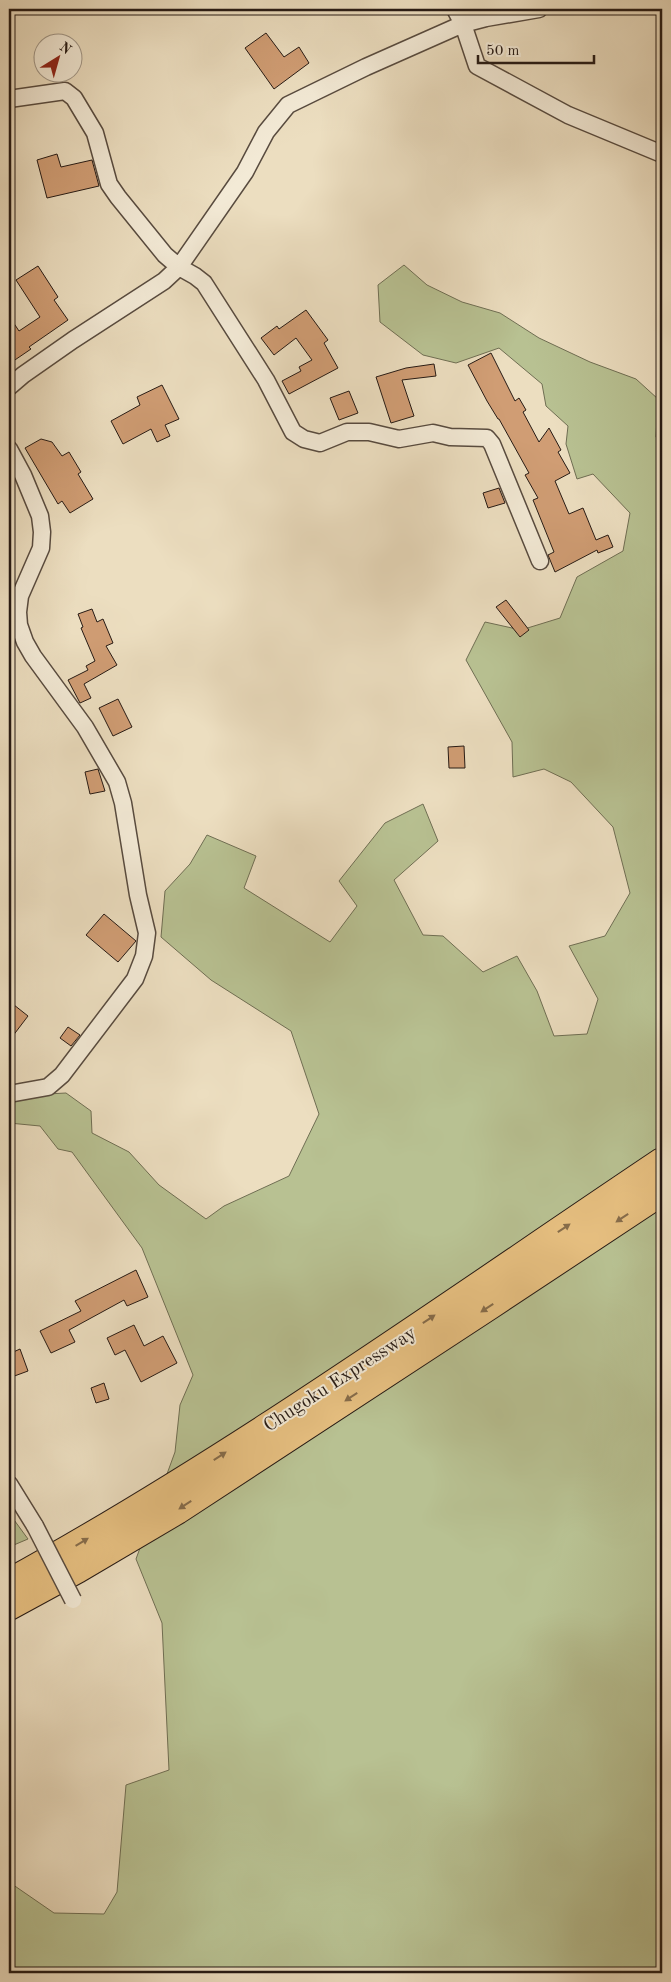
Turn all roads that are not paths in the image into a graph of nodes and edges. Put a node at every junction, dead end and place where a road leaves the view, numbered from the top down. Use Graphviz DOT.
graph roads {
  1 [pos="455,9"];
  2 [pos="539,9"];
  3 [pos="463,24"];
  4 [pos="9,99"];
  5 [pos="662,154"];
  6 [pos="179,268"];
  7 [pos="9,387"];
  8 [pos="9,449"];
  9 [pos="540,562"];
  10 [pos="9,1094"];
  11 [pos="662,1162"];
  12 [pos="662,1191"];
  13 [pos="9,1484"];
  14 [pos="9,1582"];
  15 [pos="73,1600"];
  16 [pos="9,1606"];
  1 -- 3 [label="street"];
  2 -- 3 [label="street"];
  3 -- 5 [label="street"];
  3 -- 6 [label="street"];
  4 -- 6 [label="street"];
  6 -- 7 [label="street"];
  6 -- 9 [label="street"];
  8 -- 10 [label="street"];
  14 -- 11 [label="highway, Chugoku Expressway, one-way"];
  12 -- 16 [label="highway, Chugoku Expressway, one-way"];
  13 -- 15 [label="street, bridge"];
}
